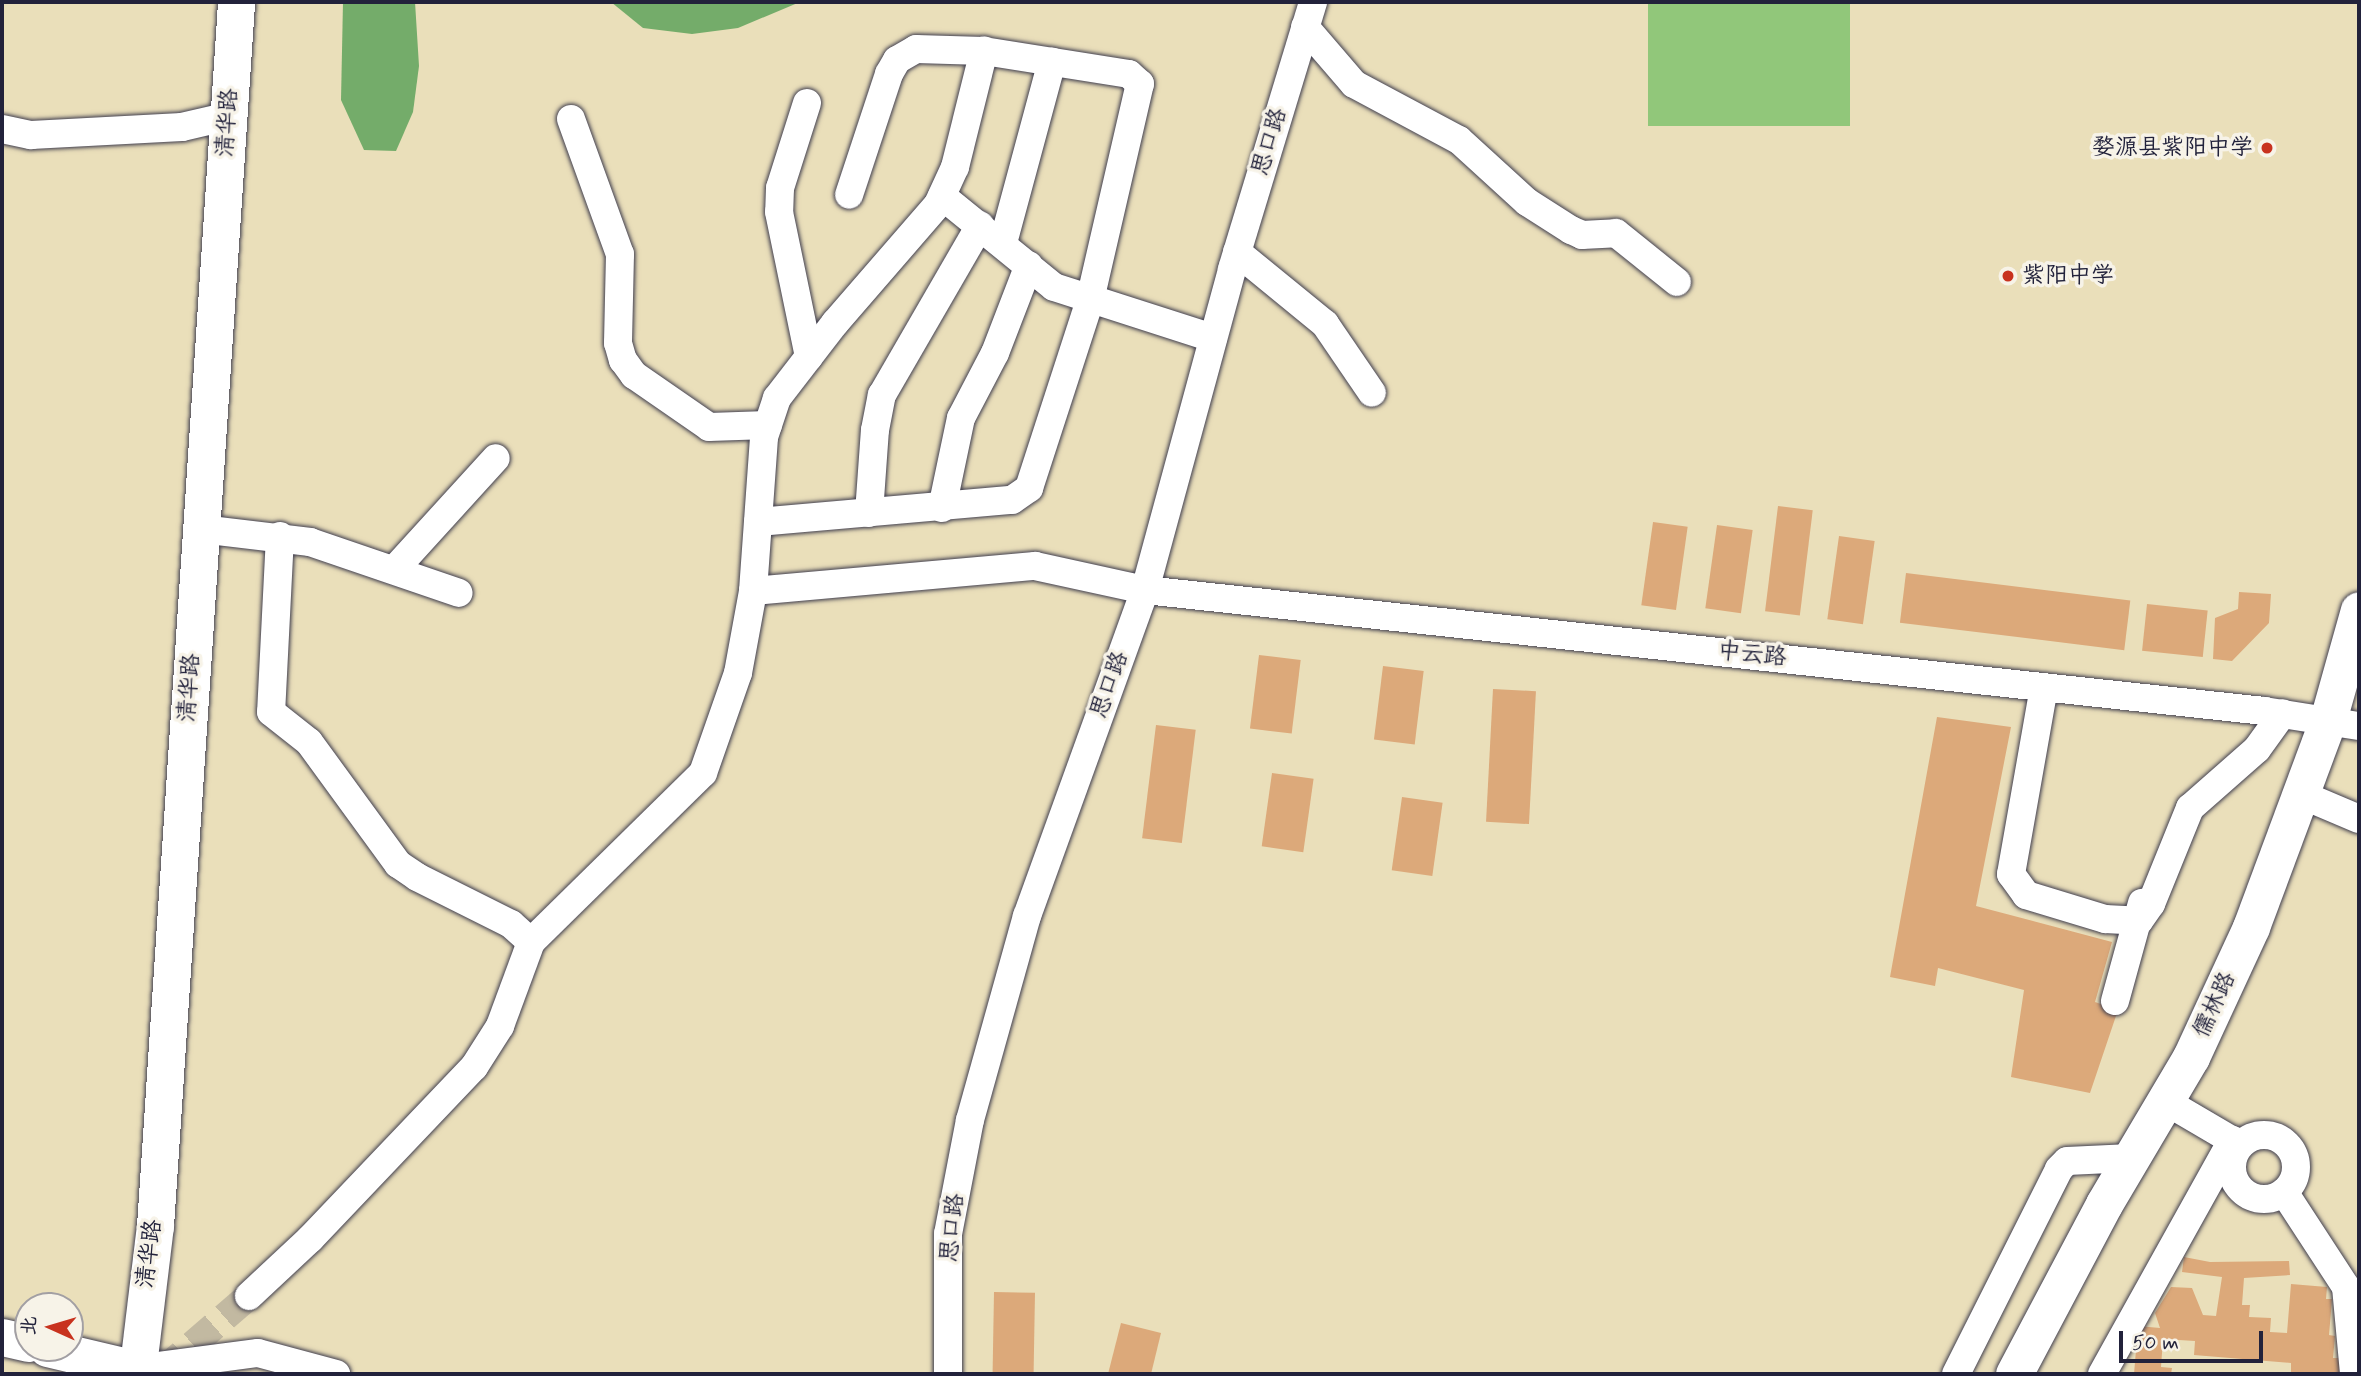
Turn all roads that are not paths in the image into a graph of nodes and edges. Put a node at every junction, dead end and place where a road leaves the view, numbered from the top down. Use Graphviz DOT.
graph roads {
  1 [pos="236,2"];
  2 [pos="1309,14"];
  3 [pos="984,51"];
  4 [pos="1052,62"];
  5 [pos="807,103"];
  6 [pos="229,116"];
  7 [pos="571,118"];
  8 [pos="2,129"];
  9 [pos="849,195"];
  10 [pos="942,196"];
  11 [pos="981,225"];
  12 [pos="1003,243"];
  13 [pos="1237,252"];
  14 [pos="1029,265"];
  15 [pos="1677,282"];
  16 [pos="1090,300"];
  17 [pos="1213,338"];
  18 [pos="809,357"];
  19 [pos="1372,393"];
  20 [pos="768,425"];
  21 [pos="496,458"];
  22 [pos="942,509"];
  23 [pos="869,513"];
  24 [pos="758,523"];
  25 [pos="201,529"];
  26 [pos="280,536"];
  27 [pos="394,570"];
  28 [pos="1145,590"];
  29 [pos="753,591"];
  30 [pos="459,593"];
  31 [pos="2359,610"];
  32 [pos="2044,687"];
  33 [pos="2283,713"];
  34 [pos="2344,723"];
  35 [pos="2300,794"];
  36 [pos="2358,822"];
  37 [pos="2139,921"];
  38 [pos="531,942"];
  39 [pos="2115,1001"];
  40 [pos="2165,1101"];
  41 [pos="2236,1142"];
  42 [pos="2131,1158"];
  43 [pos="2284,1192"];
  44 [pos="249,1296"];
  45 [pos="84,1359"];
  46 [pos="134,1373"];
  47 [pos="336,1374"];
  48 [pos="948,1374"];
  49 [pos="1956,1374"];
  50 [pos="2014,1374"];
  51 [pos="2102,1374"];
  52 [pos="2354,1374"];
  1 -- 6 [label="main road, 清华路"];
  2 -- 13 [label="street, 思口路"];
  2 -- 15 [label="street"];
  3 -- 4 [label="street"];
  3 -- 9 [label="street"];
  3 -- 10 [label="street"];
  4 -- 12 [label="street"];
  4 -- 16 [label="street"];
  5 -- 18 [label="street"];
  6 -- 8 [label="street"];
  6 -- 25 [label="main road, 清华路"];
  7 -- 20 [label="street"];
  10 -- 11 [label="street"];
  10 -- 18 [label="street"];
  11 -- 12 [label="street"];
  11 -- 23 [label="street"];
  12 -- 14 [label="street"];
  13 -- 17 [label="street, 思口路"];
  13 -- 19 [label="street"];
  14 -- 16 [label="street"];
  14 -- 22 [label="street"];
  16 -- 17 [label="street"];
  16 -- 22 [label="street"];
  17 -- 28 [label="street, 思口路"];
  18 -- 20 [label="street"];
  20 -- 24 [label="street"];
  21 -- 27 [label="street"];
  22 -- 23 [label="street"];
  23 -- 24 [label="street"];
  24 -- 29 [label="street"];
  25 -- 26 [label="street"];
  25 -- 46 [label="main road, 清华路"];
  26 -- 27 [label="street"];
  26 -- 38 [label="street"];
  27 -- 30 [label="street"];
  28 -- 29 [label="street, 中云路"];
  28 -- 32 [label="street, 中云路"];
  28 -- 48 [label="street, 思口路"];
  29 -- 38 [label="street"];
  31 -- 34 [label="main road, 儒林路"];
  32 -- 33 [label="street, 中云路"];
  32 -- 37 [label="street"];
  33 -- 34 [label="street, 中云路"];
  33 -- 37 [label="street"];
  34 -- 35 [label="main road, 儒林路"];
  35 -- 36 [label="street"];
  35 -- 40 [label="main road, 儒林路"];
  37 -- 39 [label="street"];
  38 -- 44 [label="street"];
  40 -- 41 [label="street"];
  40 -- 42 [label="main road, 儒林路"];
  41 -- 43 [label="street"];
  41 -- 43 [label="street"];
  41 -- 51 [label="street"];
  42 -- 49 [label="street"];
  42 -- 50 [label="main road, 儒林路"];
  43 -- 52 [label="street"];
  45 -- 46 [label="main road"];
  46 -- 47 [label="street"];
}
